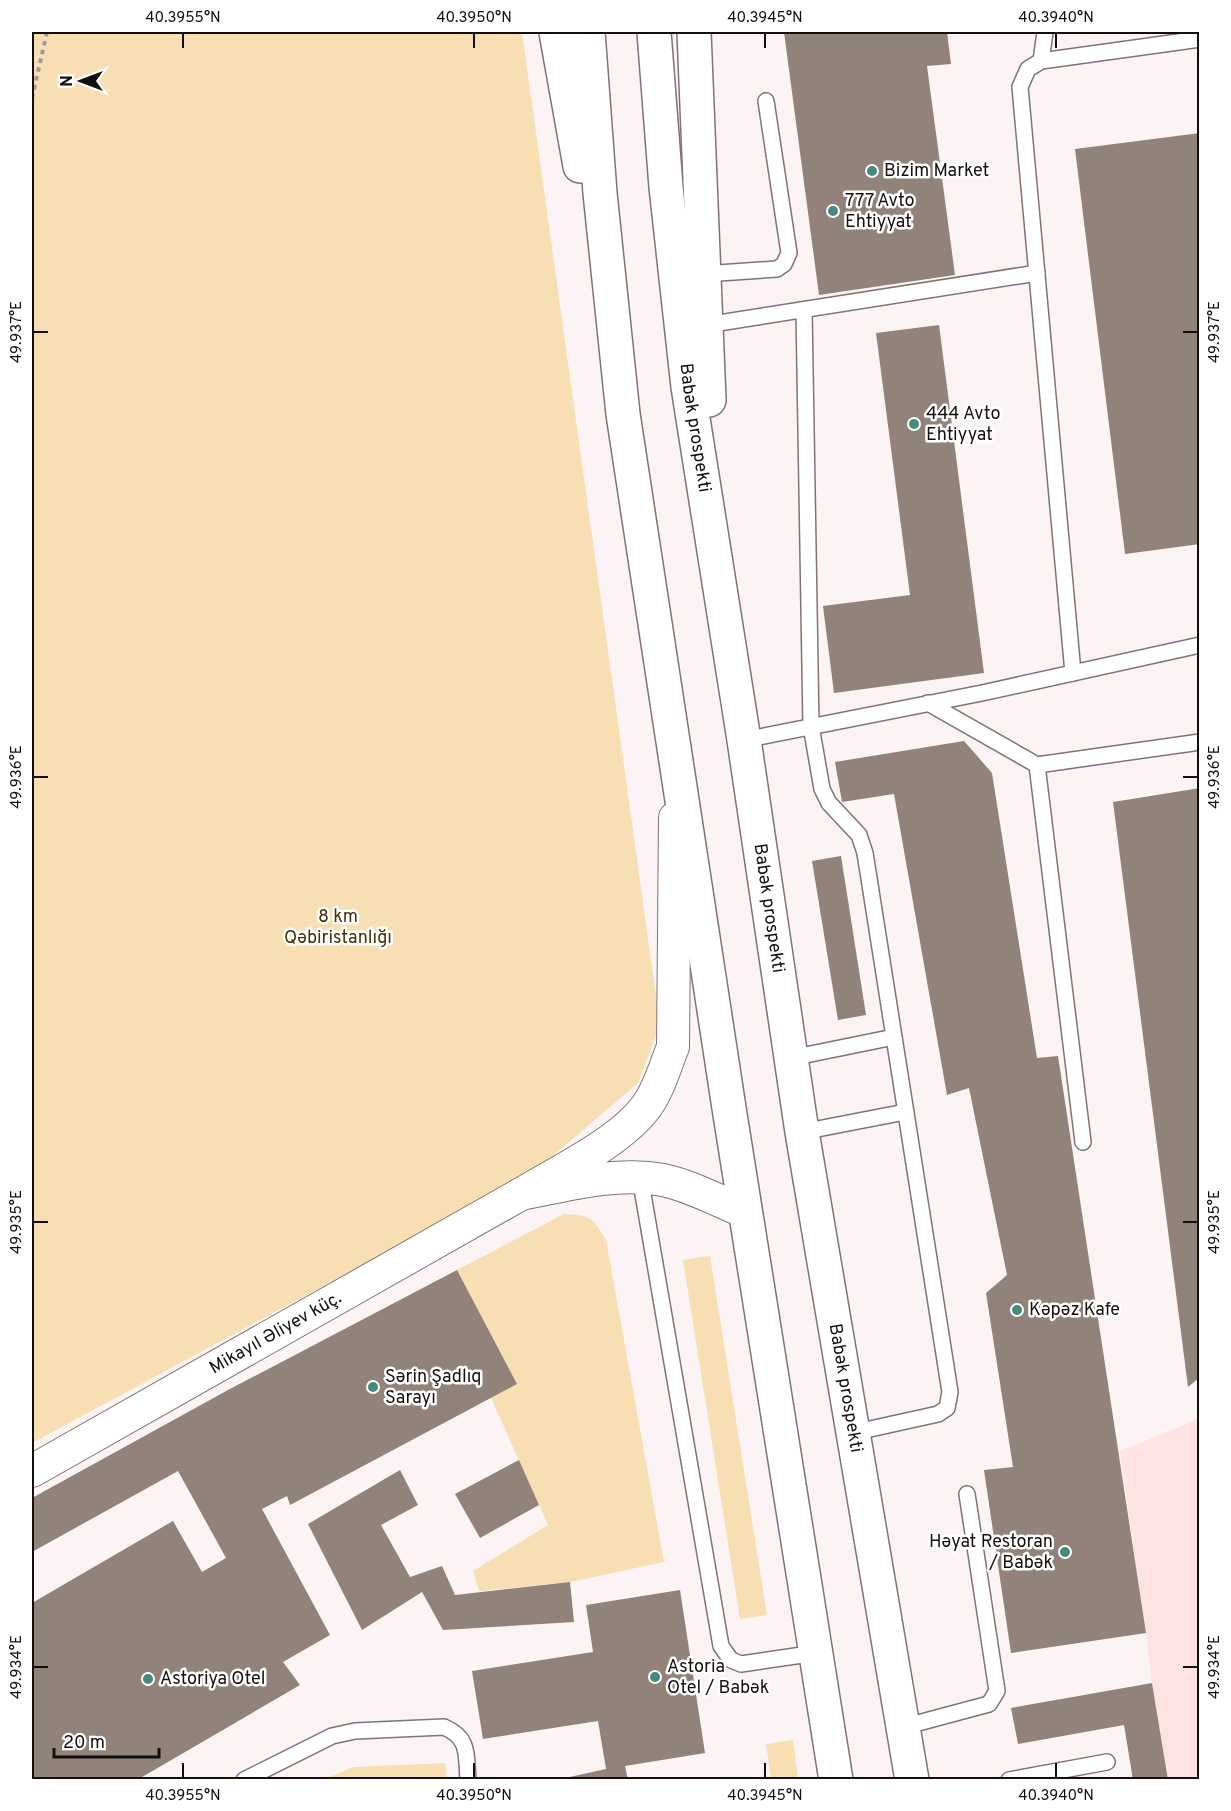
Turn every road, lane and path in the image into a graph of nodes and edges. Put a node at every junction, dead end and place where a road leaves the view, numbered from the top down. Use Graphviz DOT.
graph roads {
  1 [pos="47,32"];
  2 [pos="556,32"];
  3 [pos="588,32"];
  4 [pos="654,32"];
  5 [pos="694,32"];
  6 [pos="1045,32"];
  7 [pos="1200,39"];
  8 [pos="1041,61"];
  9 [pos="32,98"];
  10 [pos="766,101"];
  11 [pos="1037,273"];
  12 [pos="704,274"];
  13 [pos="804,310"];
  14 [pos="706,325"];
  15 [pos="623,414"];
  16 [pos="716,564"];
  17 [pos="1200,645"];
  18 [pos="1073,673"];
  19 [pos="928,703"];
  20 [pos="811,726"];
  21 [pos="744,740"];
  22 [pos="1200,742"];
  23 [pos="675,757"];
  24 [pos="1037,765"];
  25 [pos="894,1037"];
  26 [pos="791,1058"];
  27 [pos="905,1112"];
  28 [pos="802,1132"];
  29 [pos="1083,1142"];
  30 [pos="640,1177"];
  31 [pos="521,1194"];
  32 [pos="745,1212"];
  33 [pos="852,1433"];
  34 [pos="32,1471"];
  35 [pos="967,1494"];
  36 [pos="816,1653"];
  37 [pos="903,1727"];
  38 [pos="1107,1762"];
  39 [pos="244,1779"];
  40 [pos="468,1779"];
  41 [pos="836,1779"];
  42 [pos="912,1779"];
  43 [pos="1009,1779"];
  1 -- 9 [label="path"];
  2 -- 15 [label="main road"];
  3 -- 15 [label="main road"];
  4 -- 16 [label="main road, Babək prospekti"];
  5 -- 12 [label="main road"];
  6 -- 8 [label="lane"];
  7 -- 8 [label="lane"];
  8 -- 11 [label="lane"];
  10 -- 12 [label="lane"];
  11 -- 13 [label="lane"];
  11 -- 18 [label="lane"];
  12 -- 14 [label="main road"];
  13 -- 14 [label="lane"];
  13 -- 20 [label="lane"];
  14 -- 16 [label="main road"];
  15 -- 23 [label="main road"];
  16 -- 21 [label="main road, Babək prospekti"];
  17 -- 18 [label="lane"];
  18 -- 19 [label="lane"];
  19 -- 20 [label="lane"];
  19 -- 24 [label="lane"];
  20 -- 21 [label="lane"];
  20 -- 25 [label="lane"];
  21 -- 26 [label="main road, Babək prospekti"];
  22 -- 24 [label="lane"];
  23 -- 31 [label="street, Mikayıl Əliyev küç."];
  23 -- 32 [label="main road"];
  24 -- 29 [label="lane"];
  25 -- 26 [label="lane"];
  25 -- 27 [label="lane"];
  26 -- 28 [label="main road, Babək prospekti"];
  27 -- 28 [label="lane"];
  27 -- 33 [label="lane"];
  28 -- 33 [label="main road, Babək prospekti"];
  30 -- 31 [label="street"];
  30 -- 32 [label="street"];
  30 -- 36 [label="lane"];
  31 -- 34 [label="street, Mikayıl Əliyev küç."];
  32 -- 36 [label="main road"];
  33 -- 37 [label="main road, Babək prospekti"];
  35 -- 37 [label="lane"];
  36 -- 41 [label="main road"];
  37 -- 42 [label="main road, Babək prospekti"];
  38 -- 43 [label="lane"];
  39 -- 40 [label="lane"];
}
